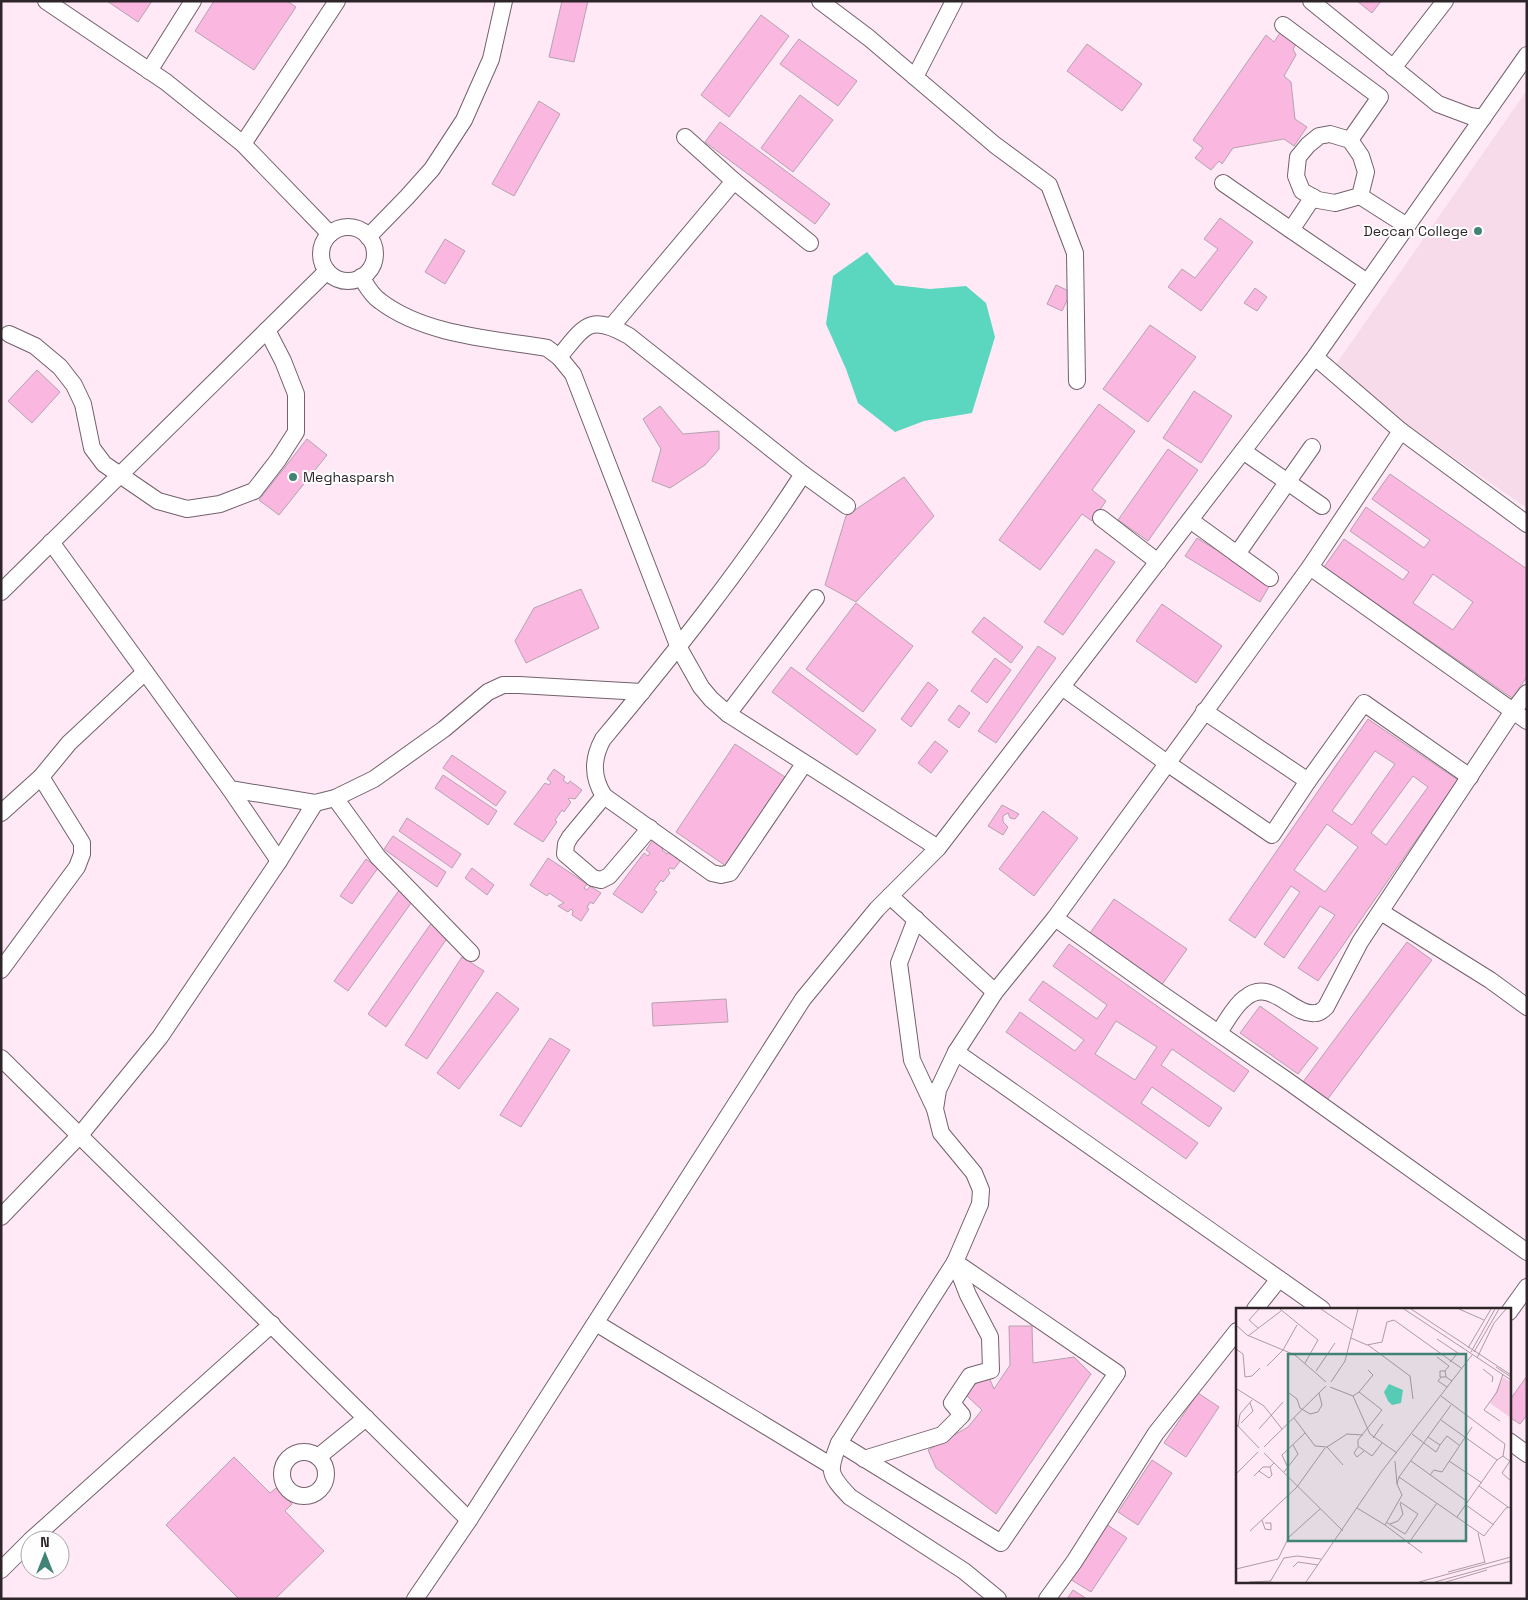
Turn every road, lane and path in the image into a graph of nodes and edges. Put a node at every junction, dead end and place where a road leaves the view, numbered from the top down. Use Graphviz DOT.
graph roads {
  1 [pos="46,1"];
  2 [pos="193,1"];
  3 [pos="337,1"];
  4 [pos="504,1"];
  5 [pos="820,1"];
  6 [pos="954,1"];
  7 [pos="1311,1"];
  8 [pos="1445,1"];
  9 [pos="1283,25"];
  10 [pos="1527,54"];
  11 [pos="1393,68"];
  12 [pos="150,71"];
  13 [pos="915,77"];
  14 [pos="1483,118"];
  15 [pos="685,137"];
  16 [pos="1350,140"];
  17 [pos="243,144"];
  18 [pos="734,181"];
  19 [pos="1223,183"];
  20 [pos="1360,196"];
  21 [pos="1313,197"];
  22 [pos="1407,226"];
  23 [pos="1292,230"];
  24 [pos="330,234"];
  25 [pos="368,237"];
  26 [pos="810,244"];
  27 [pos="327,271"];
  28 [pos="361,277"];
  29 [pos="1367,282"];
  30 [pos="612,326"];
  31 [pos="267,330"];
  32 [pos="8,334"];
  33 [pos="560,357"];
  34 [pos="1315,357"];
  35 [pos="1077,381"];
  36 [pos="1401,431"];
  37 [pos="1312,447"];
  38 [pos="1243,450"];
  39 [pos="120,474"];
  40 [pos="803,474"];
  41 [pos="1287,482"];
  42 [pos="847,506"];
  43 [pos="1322,506"];
  44 [pos="1101,518"];
  45 [pos="1190,520"];
  46 [pos="1527,524"];
  47 [pos="51,542"];
  48 [pos="1237,554"];
  49 [pos="1158,562"];
  50 [pos="1310,567"];
  51 [pos="1270,578"];
  52 [pos="1,592"];
  53 [pos="816,598"];
  54 [pos="679,648"];
  55 [pos="145,672"];
  56 [pos="1062,687"];
  57 [pos="642,692"];
  58 [pos="1527,693"];
  59 [pos="1513,711"];
  60 [pos="1204,712"];
  61 [pos="728,714"];
  62 [pos="1527,721"];
  63 [pos="1167,763"];
  64 [pos="804,764"];
  65 [pos="41,777"];
  66 [pos="1470,777"];
  67 [pos="1308,781"];
  68 [pos="230,789"];
  69 [pos="604,796"];
  70 [pos="335,798"];
  71 [pos="315,803"];
  72 [pos="1,813"];
  73 [pos="650,828"];
  74 [pos="938,848"];
  75 [pos="279,860"];
  76 [pos="890,896"];
  77 [pos="1381,912"];
  78 [pos="1055,918"];
  79 [pos="916,919"];
  80 [pos="471,953"];
  81 [pos="1,970"];
  82 [pos="995,992"];
  83 [pos="1527,1007"];
  84 [pos="1219,1032"];
  85 [pos="956,1052"];
  86 [pos="1,1058"];
  87 [pos="935,1110"];
  88 [pos="80,1135"];
  89 [pos="1,1217"];
  90 [pos="1527,1252"];
  91 [pos="955,1262"];
  92 [pos="1279,1279"];
  93 [pos="1526,1290"];
  94 [pos="1256,1308"];
  95 [pos="1321,1308"];
  96 [pos="1510,1311"];
  97 [pos="596,1323"];
  98 [pos="272,1324"];
  99 [pos="1236,1332"];
  100 [pos="366,1418"];
  101 [pos="1510,1442"];
  102 [pos="839,1443"];
  103 [pos="1527,1454"];
  104 [pos="318,1458"];
  105 [pos="864,1458"];
  106 [pos="830,1464"];
  107 [pos="470,1520"];
  108 [pos="41,1530"];
  109 [pos="20,1550"];
  110 [pos="1,1570"];
  111 [pos="415,1599"];
  112 [pos="998,1599"];
  113 [pos="1047,1599"];
  1 -- 12 [label="lane"];
  2 -- 12 [label="lane"];
  3 -- 17 [label="lane"];
  4 -- 25 [label="lane"];
  5 -- 13 [label="lane"];
  6 -- 13 [label="lane"];
  7 -- 11 [label="lane"];
  8 -- 11 [label="lane"];
  9 -- 16 [label="lane"];
  10 -- 14 [label="lane"];
  11 -- 14 [label="lane"];
  12 -- 17 [label="lane"];
  13 -- 35 [label="lane"];
  14 -- 22 [label="lane"];
  15 -- 18 [label="lane"];
  16 -- 20 [label="lane"];
  16 -- 21 [label="lane"];
  17 -- 24 [label="lane"];
  18 -- 26 [label="lane"];
  18 -- 30 [label="lane"];
  19 -- 23 [label="lane"];
  20 -- 21 [label="lane"];
  20 -- 22 [label="lane"];
  21 -- 23 [label="lane"];
  22 -- 29 [label="lane"];
  23 -- 29 [label="lane"];
  24 -- 25 [label="lane"];
  24 -- 27 [label="lane"];
  25 -- 28 [label="lane"];
  27 -- 28 [label="lane"];
  27 -- 31 [label="lane"];
  28 -- 33 [label="lane"];
  29 -- 34 [label="lane"];
  30 -- 33 [label="lane"];
  30 -- 40 [label="lane"];
  31 -- 39 [label="lane"];
  31 -- 39 [label="lane"];
  32 -- 39 [label="lane"];
  33 -- 54 [label="lane"];
  34 -- 36 [label="lane"];
  34 -- 38 [label="lane"];
  36 -- 46 [label="lane"];
  36 -- 50 [label="lane"];
  37 -- 41 [label="lane"];
  38 -- 41 [label="lane"];
  38 -- 45 [label="lane"];
  39 -- 47 [label="lane"];
  40 -- 42 [label="lane"];
  40 -- 54 [label="lane"];
  41 -- 43 [label="lane"];
  41 -- 48 [label="lane"];
  44 -- 49 [label="lane"];
  45 -- 48 [label="lane"];
  45 -- 49 [label="lane"];
  47 -- 52 [label="lane"];
  47 -- 55 [label="lane"];
  48 -- 51 [label="lane"];
  49 -- 56 [label="lane"];
  50 -- 59 [label="lane"];
  50 -- 60 [label="lane"];
  53 -- 61 [label="lane"];
  54 -- 57 [label="lane"];
  54 -- 61 [label="lane"];
  55 -- 65 [label="lane"];
  55 -- 68 [label="lane"];
  56 -- 63 [label="lane"];
  56 -- 74 [label="lane"];
  57 -- 69 [label="lane"];
  57 -- 70 [label="lane"];
  58 -- 59 [label="lane"];
  59 -- 62 [label="lane"];
  59 -- 66 [label="lane"];
  60 -- 63 [label="lane"];
  60 -- 67 [label="lane"];
  61 -- 64 [label="lane"];
  63 -- 67 [label="lane"];
  63 -- 78 [label="lane"];
  64 -- 73 [label="lane"];
  64 -- 74 [label="lane"];
  65 -- 72 [label="lane"];
  65 -- 81 [label="lane"];
  66 -- 67 [label="lane"];
  66 -- 77 [label="lane"];
  68 -- 71 [label="lane"];
  68 -- 75 [label="lane"];
  69 -- 73 [label="lane"];
  69 -- 73 [label="lane"];
  70 -- 71 [label="lane"];
  70 -- 80 [label="lane"];
  71 -- 75 [label="lane"];
  74 -- 76 [label="lane"];
  75 -- 88 [label="lane"];
  76 -- 79 [label="lane"];
  76 -- 97 [label="lane"];
  77 -- 83 [label="lane"];
  77 -- 84 [label="lane"];
  78 -- 82 [label="lane"];
  78 -- 84 [label="lane"];
  79 -- 82 [label="lane"];
  79 -- 87 [label="lane"];
  82 -- 85 [label="lane"];
  84 -- 90 [label="lane"];
  85 -- 87 [label="lane"];
  85 -- 92 [label="lane"];
  86 -- 88 [label="lane"];
  87 -- 91 [label="lane"];
  88 -- 89 [label="lane"];
  88 -- 98 [label="lane"];
  91 -- 102 [label="lane"];
  91 -- 105 [label="lane"];
  91 -- 105 [label="lane"];
  92 -- 94 [label="lane"];
  92 -- 95 [label="lane"];
  93 -- 96 [label="lane"];
  97 -- 106 [label="lane"];
  97 -- 107 [label="lane"];
  98 -- 100 [label="lane"];
  98 -- 108 [label="lane"];
  99 -- 113 [label="lane"];
  100 -- 104 [label="lane"];
  100 -- 107 [label="lane"];
  101 -- 103 [label="lane"];
  102 -- 105 [label="lane"];
  102 -- 106 [label="lane"];
  106 -- 112 [label="lane"];
  107 -- 111 [label="lane"];
  109 -- 110 [label="lane"];
}
